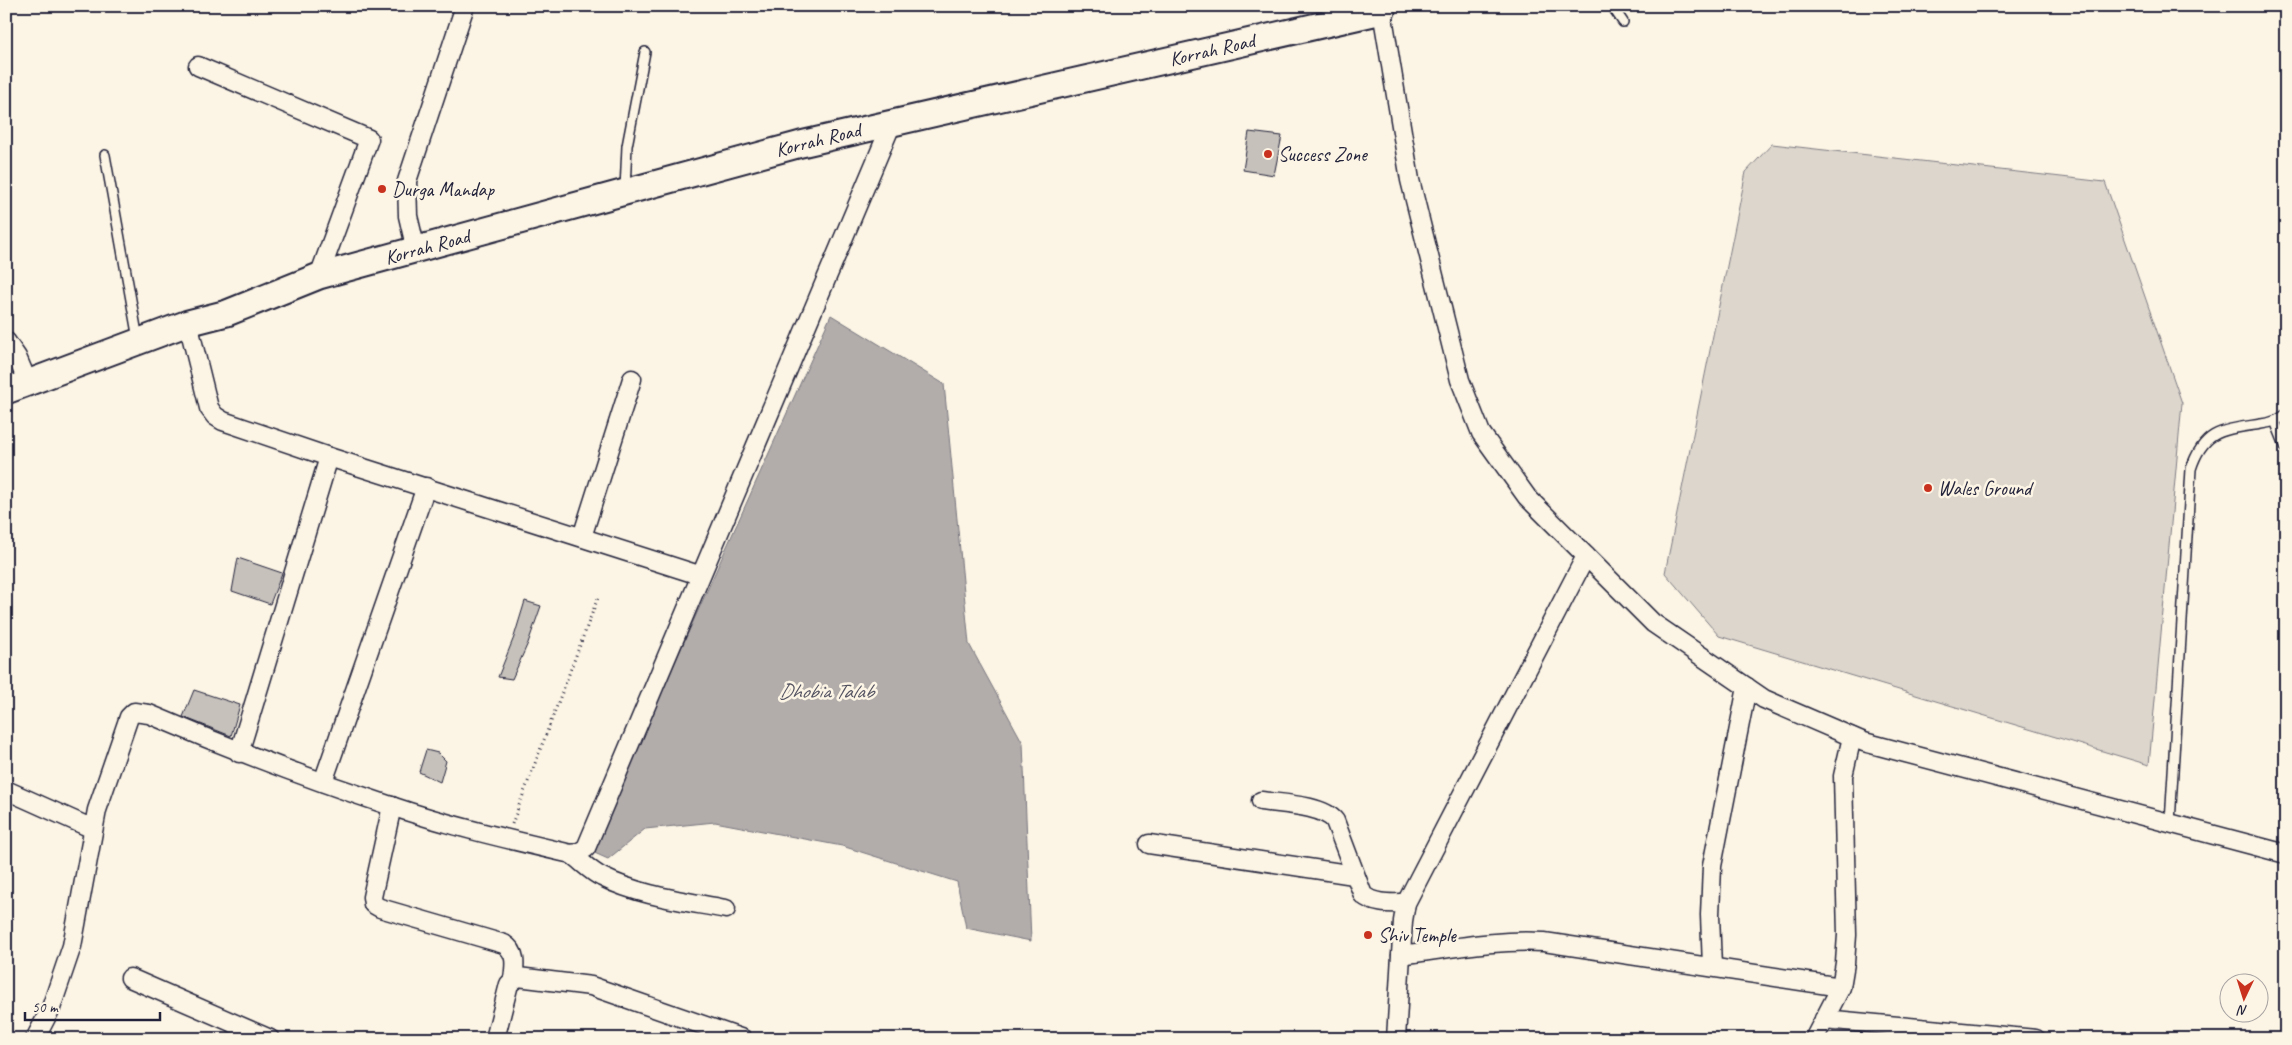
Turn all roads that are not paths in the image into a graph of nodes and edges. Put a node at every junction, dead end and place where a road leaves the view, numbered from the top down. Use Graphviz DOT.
graph roads {
  1 [pos="465,6"];
  2 [pos="1612,6"];
  3 [pos="1382,9"];
  4 [pos="1622,22"];
  5 [pos="645,52"];
  6 [pos="198,66"];
  7 [pos="892,122"];
  8 [pos="104,155"];
  9 [pos="625,192"];
  10 [pos="416,250"];
  11 [pos="319,276"];
  12 [pos="188,323"];
  13 [pos="6,341"];
  14 [pos="139,341"];
  15 [pos="632,379"];
  16 [pos="17,387"];
  17 [pos="2286,414"];
  18 [pos="2275,421"];
  19 [pos="2286,448"];
  20 [pos="329,457"];
  21 [pos="426,487"];
  22 [pos="582,537"];
  23 [pos="1586,556"];
  24 [pos="699,575"];
  25 [pos="1746,686"];
  26 [pos="1852,737"];
  27 [pos="239,753"];
  28 [pos="323,782"];
  29 [pos="6,790"];
  30 [pos="1262,801"];
  31 [pos="392,806"];
  32 [pos="2170,823"];
  33 [pos="93,829"];
  34 [pos="1149,844"];
  35 [pos="571,854"];
  36 [pos="2286,854"];
  37 [pos="1354,875"];
  38 [pos="1406,903"];
  39 [pos="726,909"];
  40 [pos="1401,955"];
  41 [pos="1712,967"];
  42 [pos="130,978"];
  43 [pos="513,979"];
  44 [pos="1841,987"];
  45 [pos="1824,1019"];
  46 [pos="35,1039"];
  47 [pos="270,1039"];
  48 [pos="495,1039"];
  49 [pos="743,1039"];
  50 [pos="1396,1039"];
  51 [pos="1814,1039"];
  52 [pos="2036,1039"];
  1 -- 10 [label="street"];
  2 -- 4 [label="lane"];
  3 -- 7 [label="main road, Korrah Road"];
  3 -- 23 [label="street"];
  5 -- 9 [label="lane"];
  6 -- 11 [label="street"];
  7 -- 9 [label="main road, Korrah Road"];
  7 -- 24 [label="street"];
  8 -- 14 [label="lane"];
  9 -- 10 [label="main road, Korrah Road"];
  10 -- 11 [label="main road, Korrah Road"];
  11 -- 12 [label="main road, Korrah Road"];
  12 -- 14 [label="main road, Korrah Road"];
  12 -- 20 [label="street"];
  13 -- 16 [label="street"];
  14 -- 16 [label="main road, Korrah Road"];
  15 -- 22 [label="street"];
  17 -- 18 [label="lane"];
  18 -- 19 [label="lane"];
  18 -- 32 [label="lane"];
  20 -- 21 [label="street"];
  20 -- 27 [label="street"];
  21 -- 22 [label="street"];
  21 -- 28 [label="street"];
  22 -- 24 [label="street"];
  23 -- 25 [label="street"];
  23 -- 38 [label="street"];
  24 -- 35 [label="street"];
  25 -- 26 [label="street"];
  25 -- 41 [label="street"];
  26 -- 32 [label="street"];
  26 -- 44 [label="street"];
  27 -- 28 [label="street"];
  27 -- 33 [label="street"];
  28 -- 31 [label="street"];
  29 -- 33 [label="street"];
  30 -- 37 [label="street"];
  31 -- 35 [label="street"];
  31 -- 43 [label="street"];
  32 -- 36 [label="street"];
  33 -- 46 [label="street"];
  34 -- 37 [label="street"];
  35 -- 39 [label="street"];
  37 -- 38 [label="street"];
  38 -- 40 [label="street"];
  40 -- 41 [label="street"];
  40 -- 50 [label="street"];
  41 -- 44 [label="street"];
  42 -- 47 [label="street"];
  43 -- 48 [label="street"];
  43 -- 49 [label="street"];
  44 -- 45 [label="street"];
  45 -- 51 [label="street"];
  45 -- 52 [label="street"];
}
